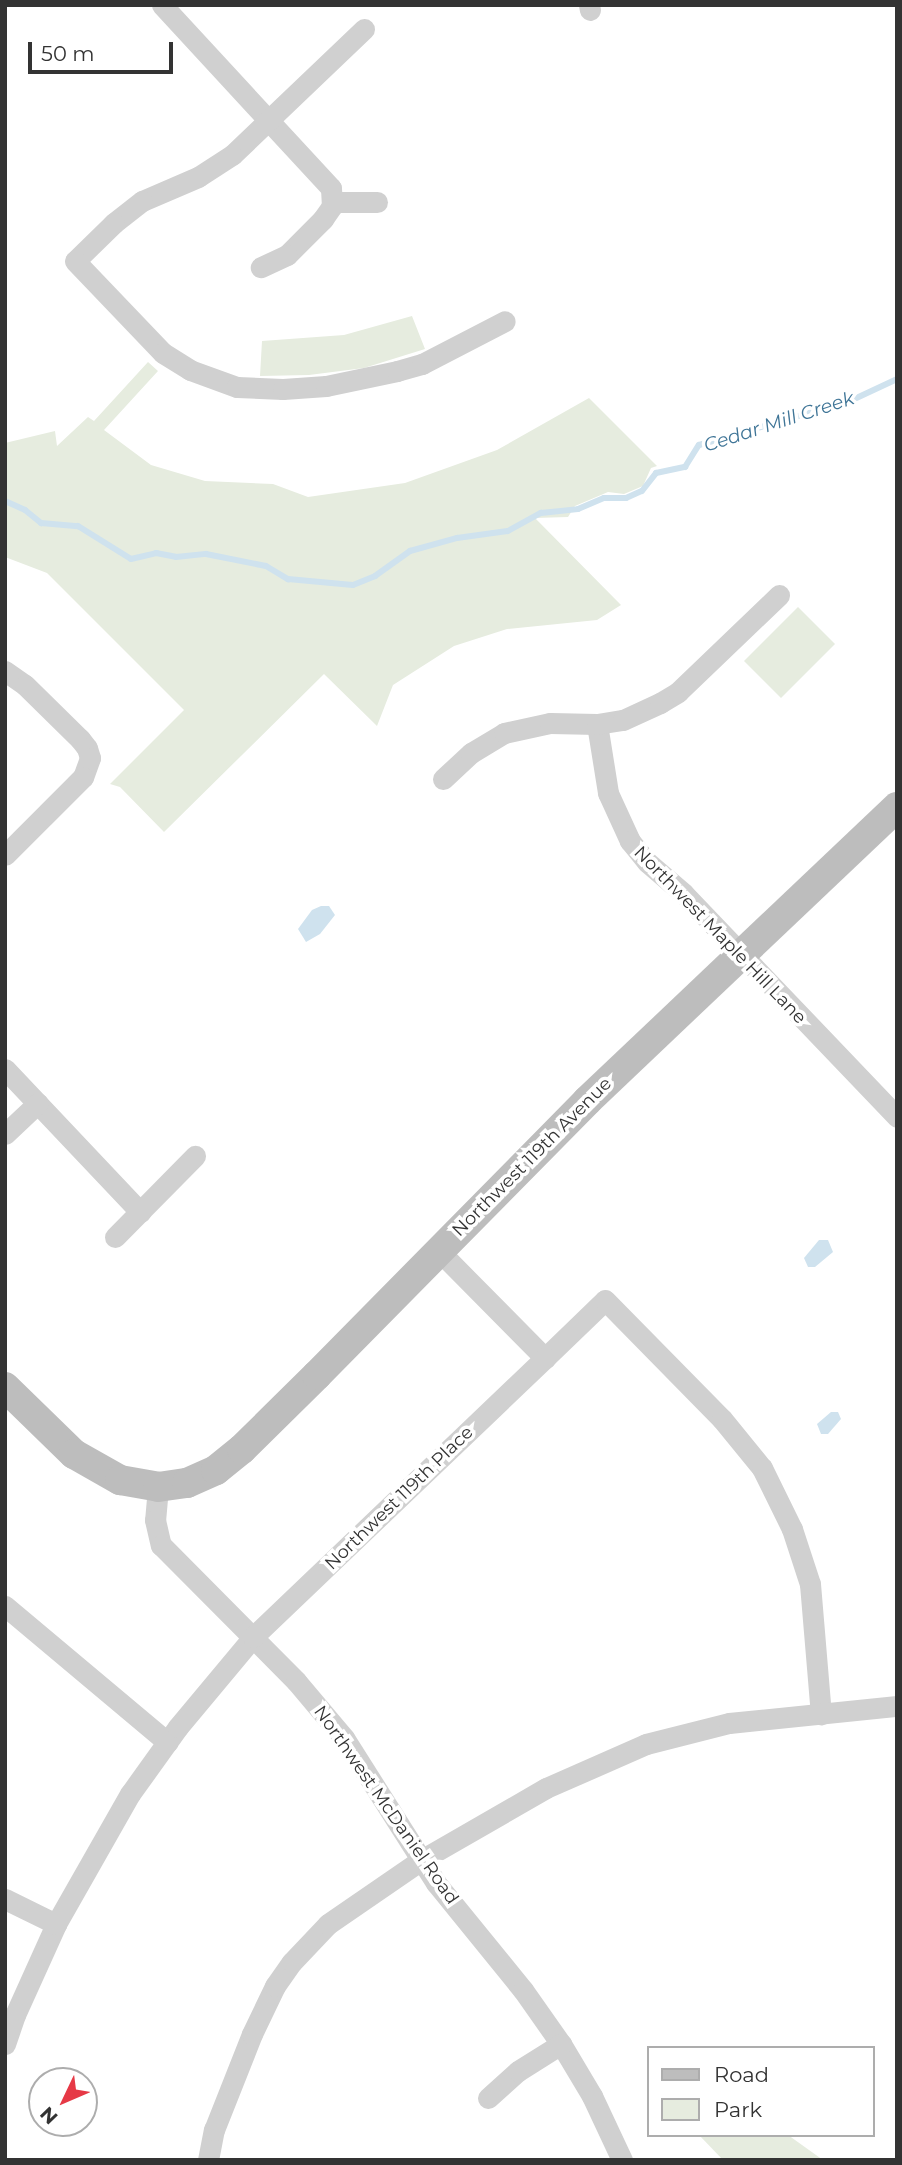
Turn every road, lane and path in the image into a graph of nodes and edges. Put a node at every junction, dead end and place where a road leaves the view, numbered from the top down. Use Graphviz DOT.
graph roads {
  1 [pos="162,5"];
  2 [pos="364,29"];
  3 [pos="269,119"];
  4 [pos="332,202"];
  5 [pos="377,202"];
  6 [pos="261,267"];
  7 [pos="505,321"];
  8 [pos="779,595"];
  9 [pos="5,671"];
  10 [pos="597,724"];
  11 [pos="443,779"];
  12 [pos="897,807"];
  13 [pos="5,855"];
  14 [pos="740,954"];
  15 [pos="5,1069"];
  16 [pos="38,1103"];
  17 [pos="897,1117"];
  18 [pos="5,1134"];
  19 [pos="195,1156"];
  20 [pos="140,1212"];
  21 [pos="115,1237"];
  22 [pos="439,1251"];
  23 [pos="545,1358"];
  24 [pos="5,1387"];
  25 [pos="158,1487"];
  26 [pos="5,1606"];
  27 [pos="253,1637"];
  28 [pos="897,1706"];
  29 [pos="821,1715"];
  30 [pos="167,1742"];
  31 [pos="421,1860"];
  32 [pos="5,1899"];
  33 [pos="56,1924"];
  34 [pos="5,2044"];
  35 [pos="561,2044"];
  36 [pos="488,2098"];
  37 [pos="208,2160"];
  38 [pos="622,2160"];
  1 -- 3 [label="street"];
  2 -- 3 [label="street"];
  3 -- 4 [label="street"];
  3 -- 7 [label="street"];
  4 -- 5 [label="street"];
  4 -- 6 [label="street"];
  8 -- 10 [label="street"];
  9 -- 13 [label="street"];
  10 -- 11 [label="street"];
  10 -- 14 [label="street, Northwest Maple Hill Lane"];
  12 -- 14 [label="street, Northwest 119th Avenue"];
  14 -- 17 [label="street, Northwest Maple Hill Lane"];
  14 -- 22 [label="street, Northwest 119th Avenue"];
  15 -- 16 [label="street"];
  16 -- 18 [label="street"];
  16 -- 20 [label="street"];
  19 -- 20 [label="street"];
  20 -- 21 [label="street"];
  22 -- 23 [label="street"];
  22 -- 25 [label="street, Northwest 119th Avenue"];
  23 -- 27 [label="street, Northwest 119th Place"];
  23 -- 29 [label="street, Northwest 119th Place"];
  24 -- 25 [label="street"];
  25 -- 27 [label="street, Northwest McDaniel Road"];
  26 -- 30 [label="street"];
  27 -- 30 [label="street, Northwest 119th Place"];
  27 -- 31 [label="street, Northwest McDaniel Road"];
  28 -- 29 [label="street"];
  29 -- 31 [label="street"];
  30 -- 33 [label="street, Northwest 119th Place"];
  31 -- 35 [label="street, Northwest McDaniel Road"];
  31 -- 37 [label="street"];
  32 -- 33 [label="street"];
  33 -- 34 [label="street, Northwest 119th Place"];
  35 -- 36 [label="street"];
  35 -- 38 [label="street, Northwest McDaniel Road"];
}
